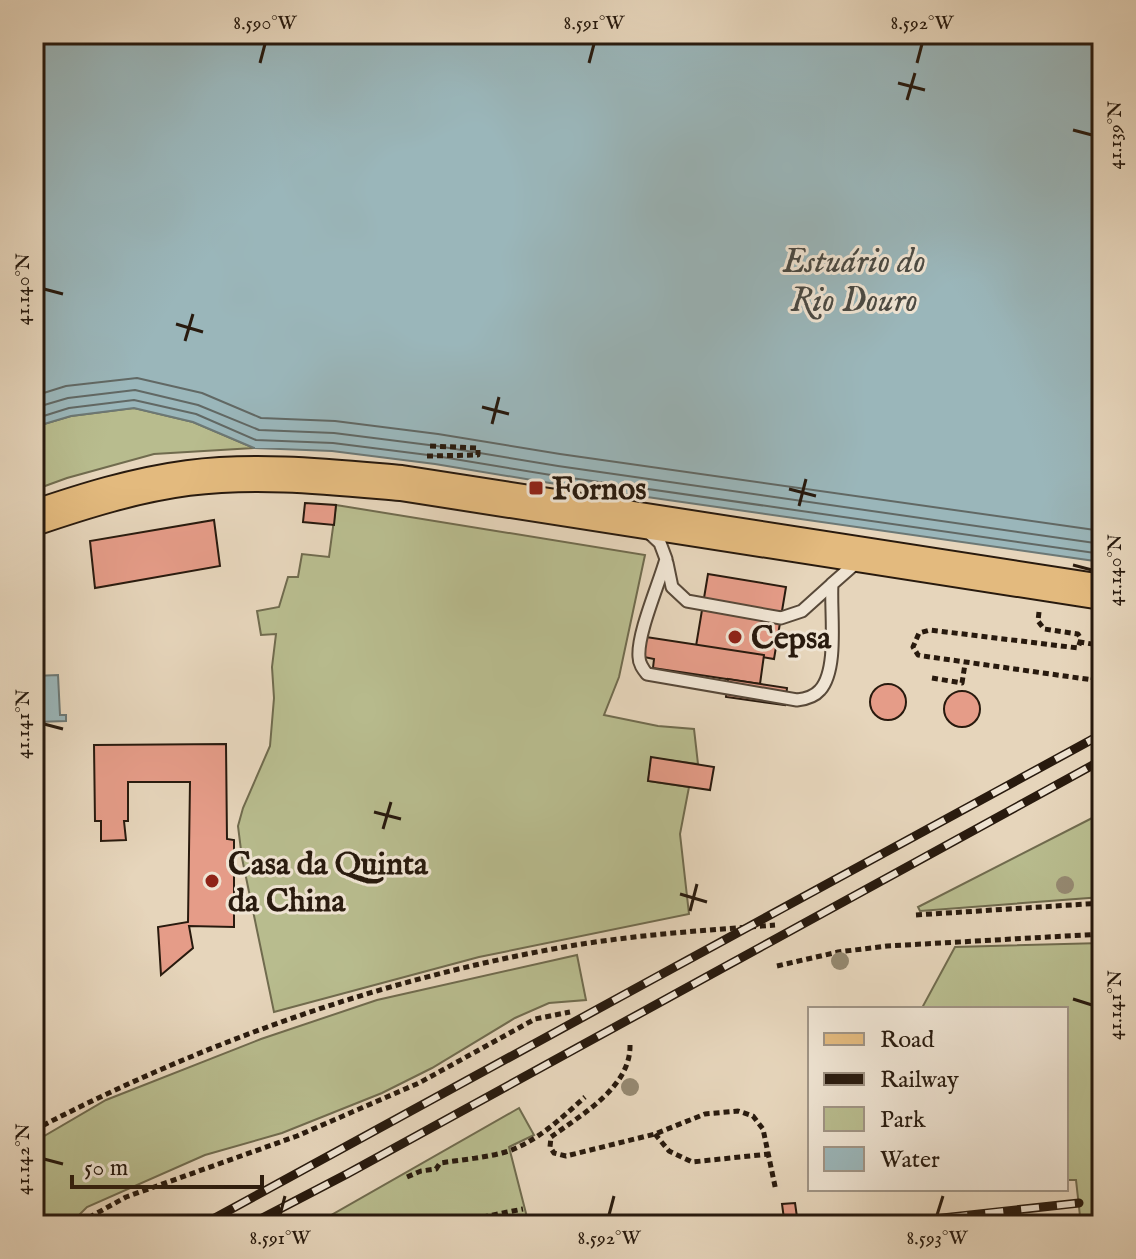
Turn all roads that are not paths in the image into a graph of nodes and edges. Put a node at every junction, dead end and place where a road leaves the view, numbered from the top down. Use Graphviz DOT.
graph roads {
  1 [pos="634,517"];
  2 [pos="34,518"];
  3 [pos="873,557"];
  4 [pos="666,559"];
  5 [pos="832,584"];
  6 [pos="1102,592"];
  1 -- 2 [label="main road"];
  1 -- 3 [label="main road"];
  1 -- 4 [label="lane"];
  3 -- 5 [label="lane"];
  3 -- 6 [label="main road"];
  4 -- 5 [label="lane"];
  4 -- 5 [label="lane"];
}
